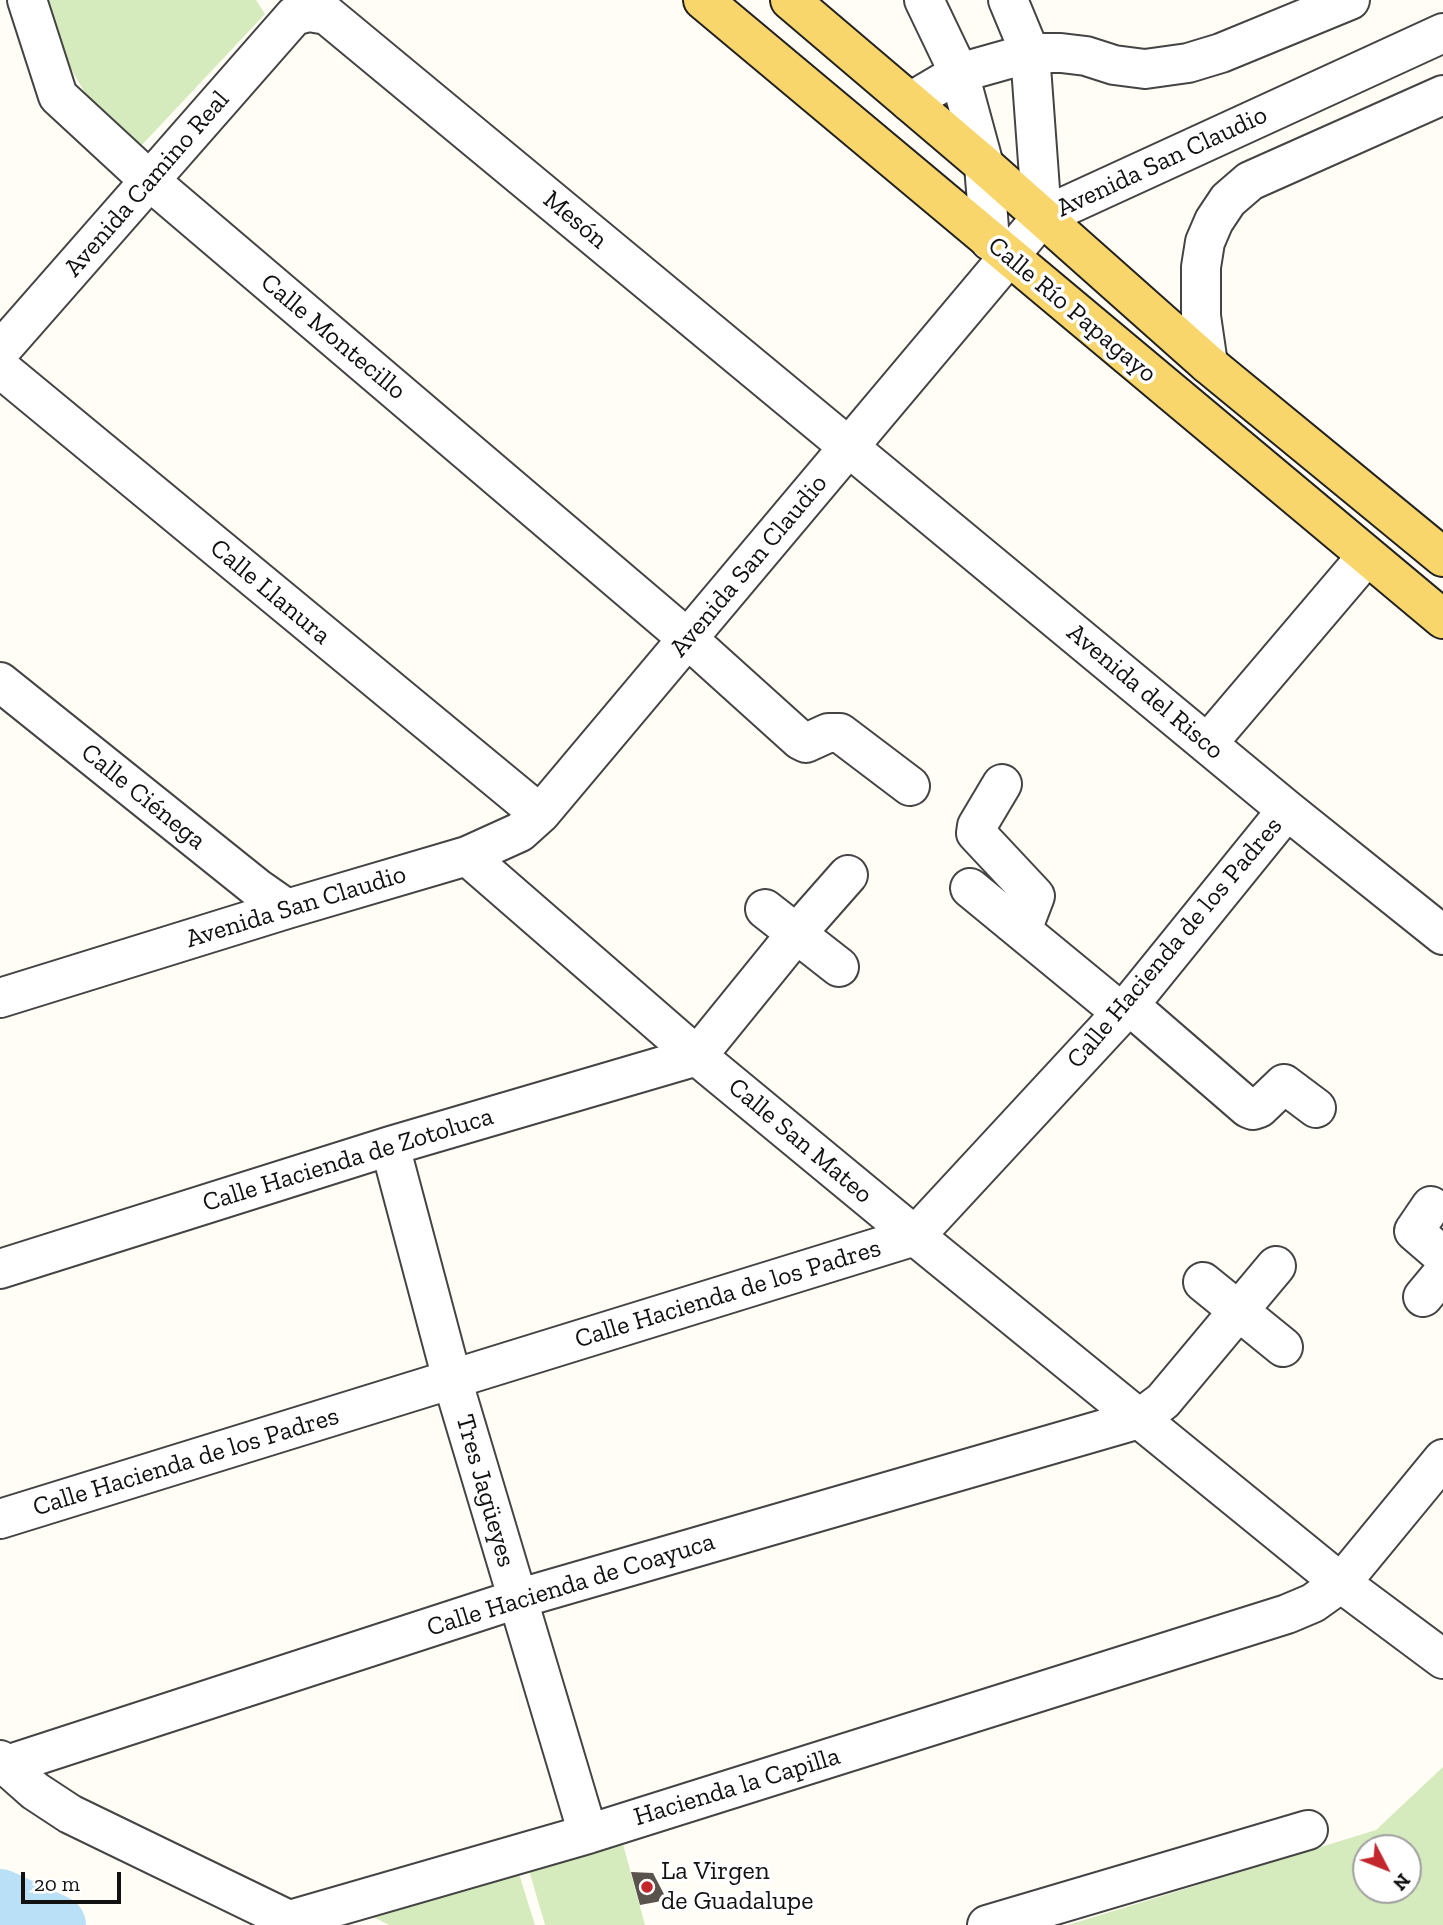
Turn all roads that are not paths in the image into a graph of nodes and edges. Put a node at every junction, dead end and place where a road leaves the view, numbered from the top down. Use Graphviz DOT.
graph roads {
  1 [pos="27,0"];
  2 [pos="790,0"];
  3 [pos="924,0"];
  4 [pos="1009,0"];
  5 [pos="1350,0"];
  6 [pos="719,7"];
  7 [pos="294,16"];
  8 [pos="1443,33"];
  9 [pos="1030,53"];
  10 [pos="959,73"];
  11 [pos="1443,95"];
  12 [pos="910,102"];
  13 [pos="984,165"];
  14 [pos="150,181"];
  15 [pos="1042,216"];
  16 [pos="999,249"];
  17 [pos="0,351"];
  18 [pos="1208,364"];
  19 [pos="0,368"];
  20 [pos="849,447"];
  21 [pos="1366,556"];
  22 [pos="1443,557"];
  23 [pos="1443,619"];
  24 [pos="688,639"];
  25 [pos="0,682"];
  26 [pos="1207,744"];
  27 [pos="1002,785"];
  28 [pos="910,786"];
  29 [pos="1287,810"];
  30 [pos="540,814"];
  31 [pos="467,856"];
  32 [pos="848,875"];
  33 [pos="970,888"];
  34 [pos="287,908"];
  35 [pos="765,909"];
  36 [pos="1023,930"];
  37 [pos="796,934"];
  38 [pos="1443,935"];
  39 [pos="839,967"];
  40 [pos="0,998"];
  41 [pos="1126,1009"];
  42 [pos="697,1056"];
  43 [pos="1316,1108"];
  44 [pos="390,1146"];
  45 [pos="1431,1206"];
  46 [pos="915,1236"];
  47 [pos="1443,1256"];
  48 [pos="1276,1266"];
  49 [pos="0,1269"];
  50 [pos="1203,1282"];
  51 [pos="1239,1310"];
  52 [pos="1283,1347"];
  53 [pos="452,1379"];
  54 [pos="1139,1419"];
  55 [pos="1443,1459"];
  56 [pos="0,1519"];
  57 [pos="1341,1583"];
  58 [pos="517,1599"];
  59 [pos="1443,1659"];
  60 [pos="3,1763"];
  61 [pos="1308,1830"];
  62 [pos="588,1834"];
  63 [pos="295,1923"];
  64 [pos="986,1925"];
  1 -- 14 [label="street, Calle Montecillo"];
  2 -- 12 [label="main road, Calle Río Papagayo"];
  3 -- 10 [label="street"];
  4 -- 9 [label="street"];
  5 -- 9 [label="street"];
  6 -- 16 [label="main road, Calle Río Papagayo"];
  7 -- 14 [label="street, Avenida Camino Real"];
  7 -- 20 [label="street, Mesón"];
  8 -- 15 [label="street, Avenida San Claudio"];
  9 -- 10 [label="street"];
  9 -- 15 [label="street"];
  10 -- 12 [label="street"];
  10 -- 13 [label="street"];
  11 -- 18 [label="street, Avenida San Claudio"];
  12 -- 13 [label="main road, Calle Río Papagayo"];
  13 -- 15 [label="main road, Calle Río Papagayo"];
  13 -- 16 [label="street"];
  14 -- 17 [label="street, Avenida Camino Real"];
  14 -- 24 [label="street, Calle Montecillo"];
  15 -- 16 [label="street, Avenida San Claudio"];
  15 -- 18 [label="main road, Calle Río Papagayo"];
  16 -- 20 [label="street, Avenida San Claudio"];
  16 -- 21 [label="main road, Calle Río Papagayo"];
  18 -- 22 [label="main road, Calle Río Papagayo"];
  19 -- 30 [label="street, Calle Llanura"];
  20 -- 24 [label="street, Avenida San Claudio"];
  20 -- 26 [label="street, Avenida del Risco"];
  21 -- 23 [label="main road, Calle Río Papagayo"];
  21 -- 26 [label="street"];
  24 -- 28 [label="street, Calle Montecillo"];
  24 -- 30 [label="street, Avenida San Claudio"];
  25 -- 34 [label="street, Calle Ciénega"];
  26 -- 29 [label="street, Avenida del Risco"];
  27 -- 36 [label="street"];
  29 -- 38 [label="street, Avenida del Risco"];
  29 -- 41 [label="street, Calle Hacienda de los Padres"];
  30 -- 31 [label="street, Avenida San Claudio"];
  31 -- 34 [label="street, Avenida San Claudio"];
  31 -- 42 [label="street, Calle San Mateo"];
  32 -- 37 [label="street"];
  33 -- 36 [label="street"];
  34 -- 40 [label="street, Avenida San Claudio"];
  35 -- 37 [label="street"];
  36 -- 41 [label="street"];
  37 -- 39 [label="street"];
  37 -- 42 [label="street"];
  41 -- 43 [label="street"];
  41 -- 46 [label="street, Calle Hacienda de los Padres"];
  42 -- 44 [label="street, Calle Hacienda de Zotoluca"];
  42 -- 46 [label="street, Calle San Mateo"];
  44 -- 49 [label="street, Calle Hacienda de Zotoluca"];
  44 -- 53 [label="street, Tres Jagüeyes"];
  45 -- 47 [label="street"];
  46 -- 53 [label="street, Calle Hacienda de los Padres"];
  46 -- 54 [label="street, Calle San Mateo"];
  48 -- 51 [label="street"];
  50 -- 51 [label="street"];
  51 -- 52 [label="street"];
  51 -- 54 [label="street"];
  53 -- 56 [label="street, Calle Hacienda de los Padres"];
  53 -- 58 [label="street, Tres Jagüeyes"];
  54 -- 57 [label="street, Calle San Mateo"];
  54 -- 58 [label="street, Calle Hacienda de Coayuca"];
  55 -- 57 [label="street, Hacienda la Capilla"];
  57 -- 59 [label="street, Calle San Mateo"];
  57 -- 62 [label="street, Hacienda la Capilla"];
  58 -- 60 [label="street, Calle Hacienda de Coayuca"];
  58 -- 62 [label="street, Tres Jagüeyes"];
  60 -- 63 [label="street, Hacienda la Capilla"];
  61 -- 64 [label="street"];
  62 -- 63 [label="street, Hacienda la Capilla"];
}
